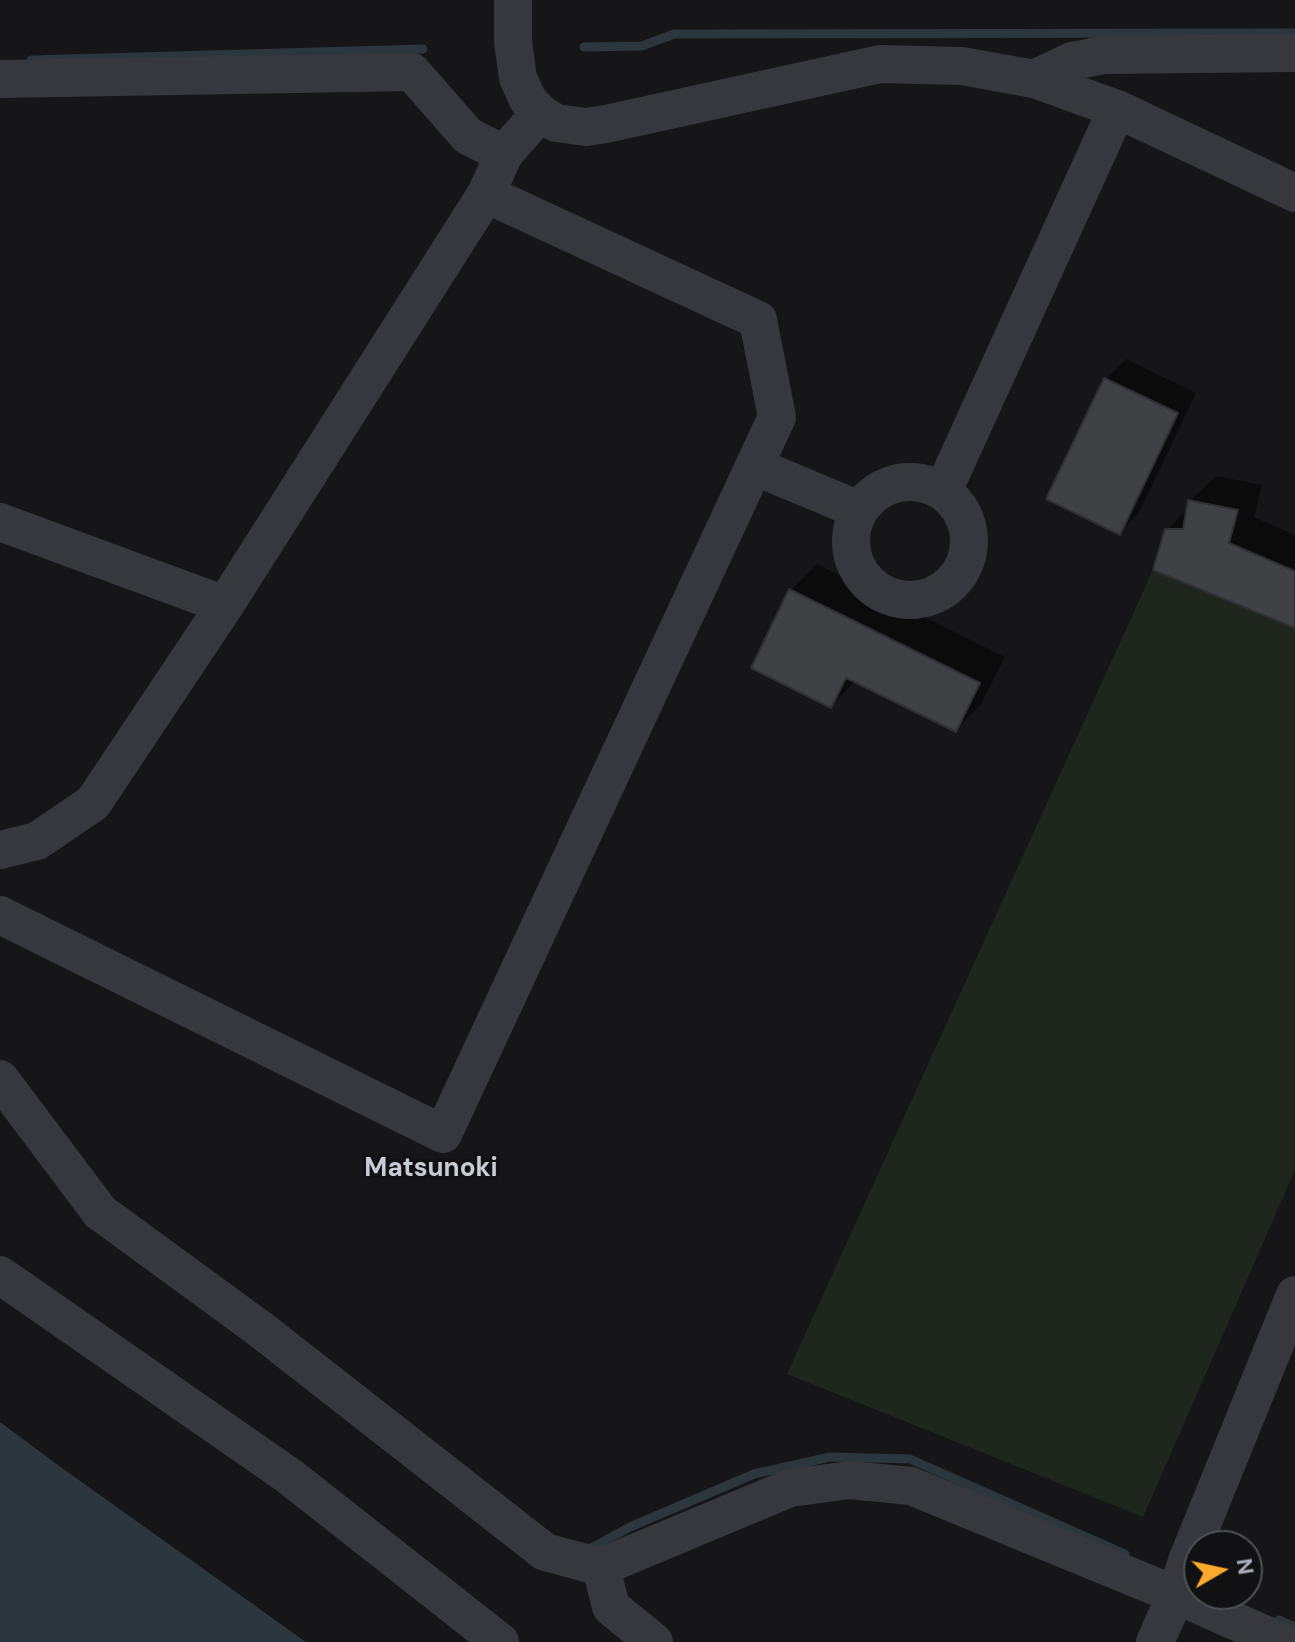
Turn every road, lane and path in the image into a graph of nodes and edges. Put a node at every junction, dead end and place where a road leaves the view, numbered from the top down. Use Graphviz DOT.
graph roads {
  1 [pos="513,0"];
  2 [pos="1295,53"];
  3 [pos="0,79"];
  4 [pos="1034,79"];
  5 [pos="1117,109"];
  6 [pos="540,113"];
  7 [pos="504,154"];
  8 [pos="1295,193"];
  9 [pos="486,194"];
  10 [pos="754,466"];
  11 [pos="943,491"];
  12 [pos="859,510"];
  13 [pos="0,522"];
  14 [pos="225,605"];
  15 [pos="0,850"];
  16 [pos="0,915"];
  17 [pos="0,1079"];
  18 [pos="0,1275"];
  19 [pos="1295,1295"];
  20 [pos="601,1567"];
  21 [pos="1176,1595"];
  22 [pos="500,1642"];
  23 [pos="654,1642"];
  24 [pos="1155,1642"];
  25 [pos="1282,1642"];
  1 -- 6 [label="street"];
  2 -- 4 [label="street"];
  3 -- 7 [label="street"];
  4 -- 5 [label="street"];
  4 -- 6 [label="street"];
  5 -- 8 [label="street"];
  5 -- 11 [label="street"];
  6 -- 7 [label="street"];
  7 -- 9 [label="street"];
  9 -- 10 [label="street"];
  9 -- 14 [label="street"];
  10 -- 12 [label="street"];
  10 -- 16 [label="street"];
  11 -- 12 [label="street"];
  11 -- 12 [label="street"];
  13 -- 14 [label="street"];
  14 -- 15 [label="street"];
  17 -- 20 [label="street"];
  18 -- 22 [label="street"];
  19 -- 21 [label="street"];
  20 -- 21 [label="street"];
  20 -- 23 [label="street"];
  21 -- 24 [label="street"];
  21 -- 25 [label="street"];
}
